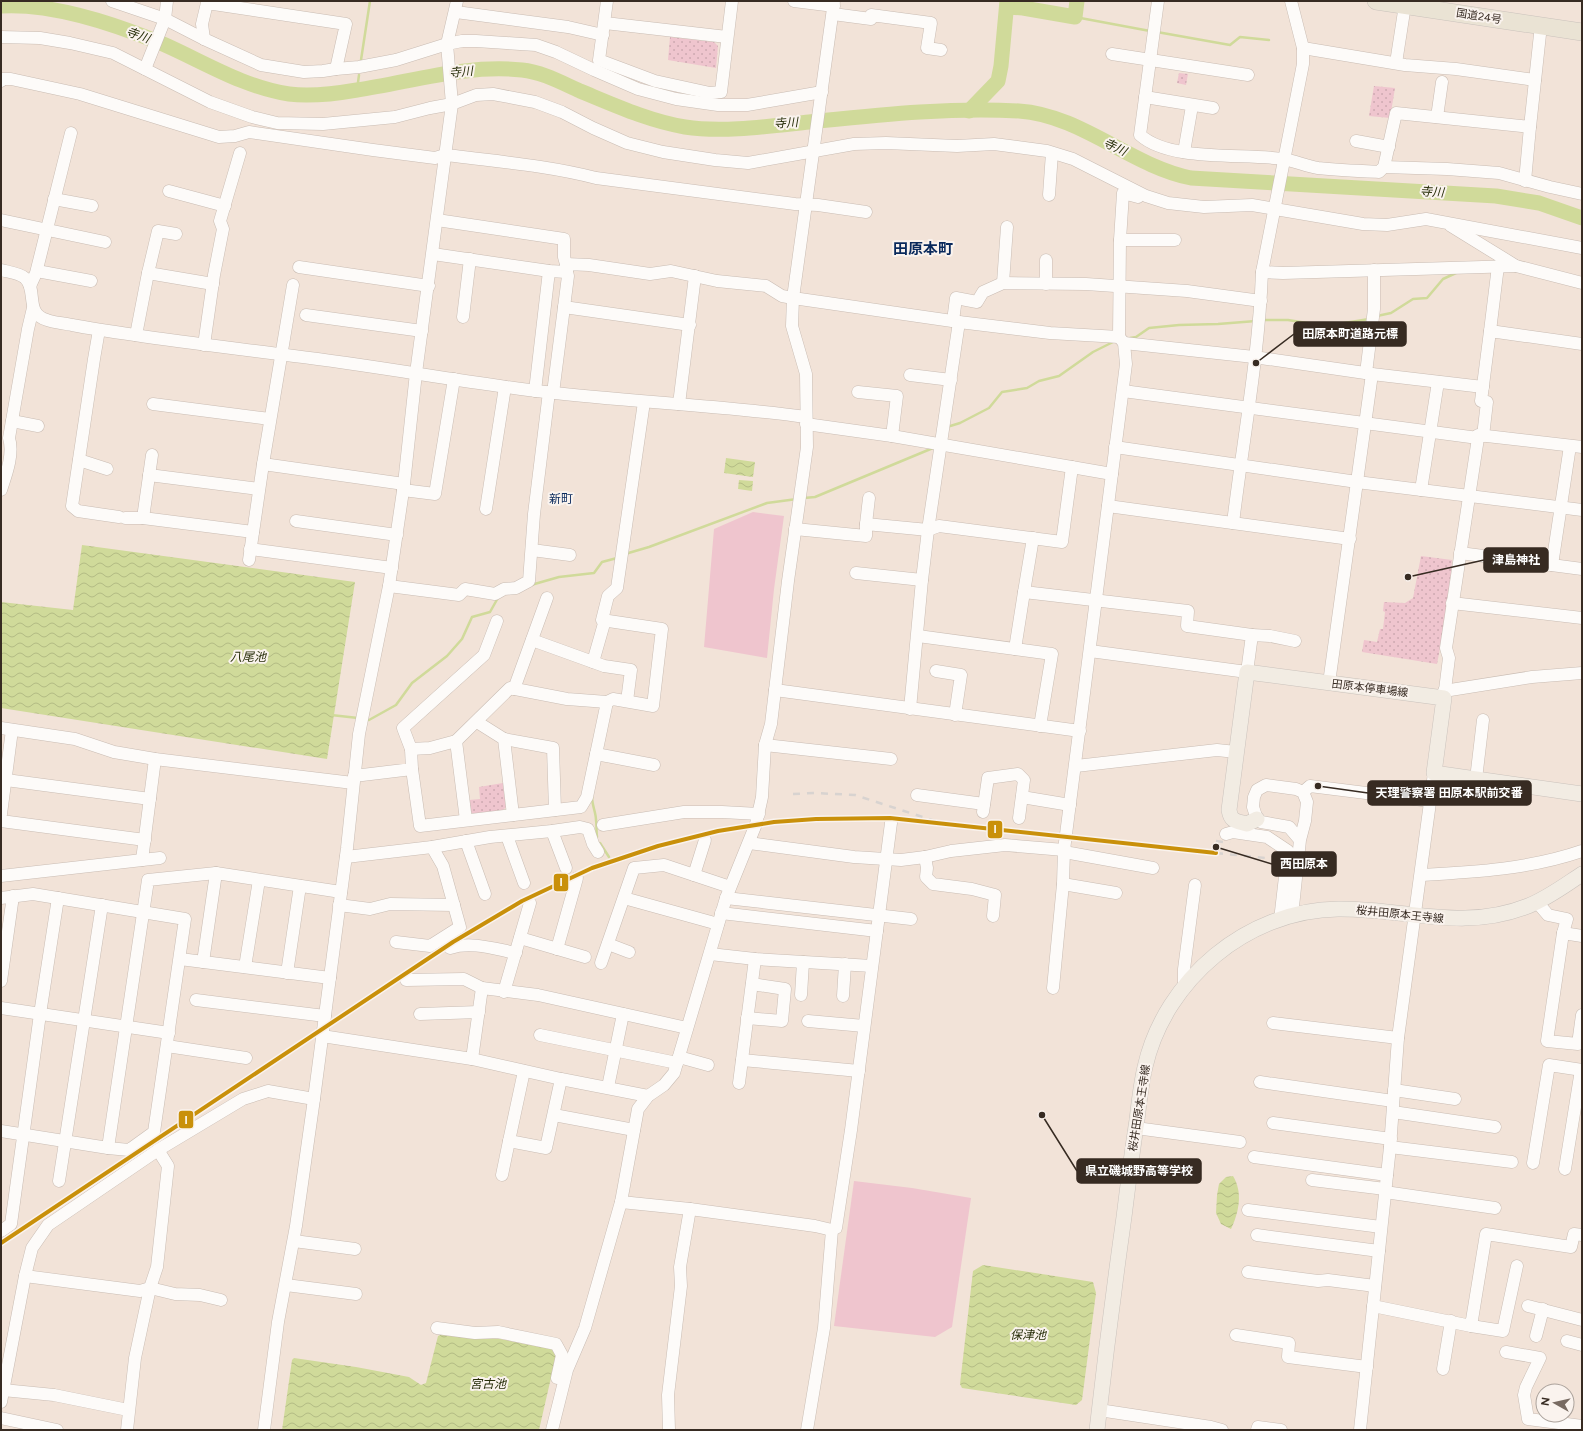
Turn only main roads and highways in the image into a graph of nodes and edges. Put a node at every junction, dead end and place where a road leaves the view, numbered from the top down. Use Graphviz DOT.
graph roads {
  1 [pos="1376,1"];
  2 [pos="1582,32"];
  3 [pos="1582,794"];
  4 [pos="1257,819"];
  5 [pos="1582,874"];
  6 [pos="1097,1430"];
  1 -- 2 [label="highway, 国道24号"];
  3 -- 4 [label="main road, 田原本停車場線"];
  5 -- 6 [label="main road, 桜井田原本王寺線"];
}
